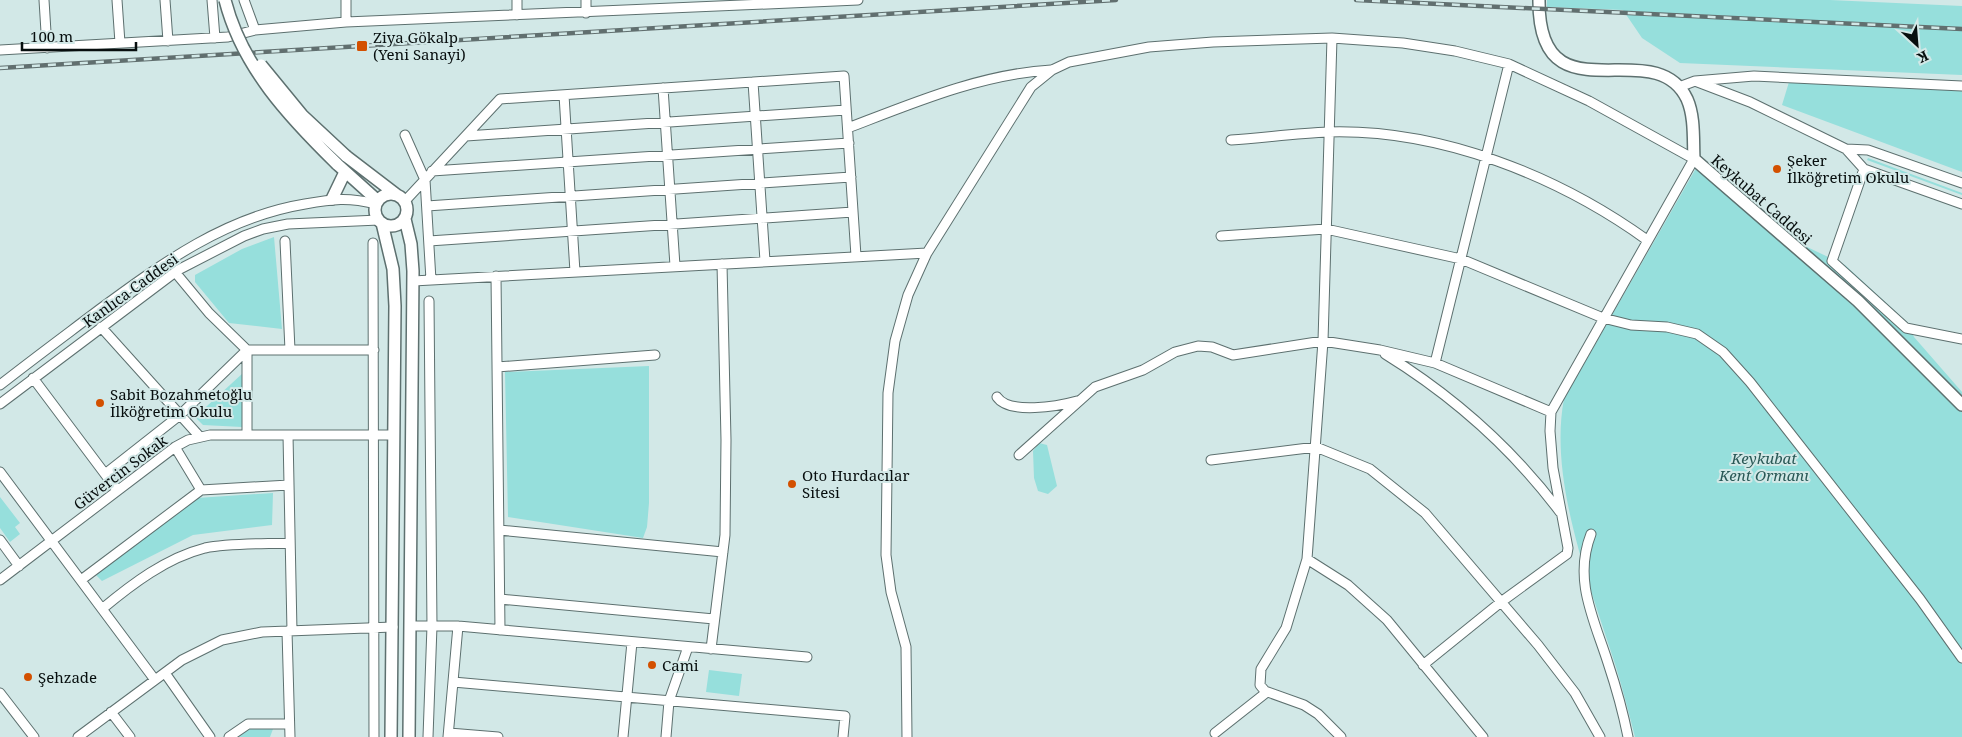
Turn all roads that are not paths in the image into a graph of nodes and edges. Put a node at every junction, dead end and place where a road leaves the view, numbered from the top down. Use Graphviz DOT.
graph roads {
  1 [pos="44,0"];
  2 [pos="117,0"];
  3 [pos="165,0"];
  4 [pos="212,0"];
  5 [pos="225,0"];
  6 [pos="233,0"];
  7 [pos="244,0"];
  8 [pos="346,0"];
  9 [pos="517,0"];
  10 [pos="586,0"];
  11 [pos="857,0"];
  12 [pos="1539,0"];
  13 [pos="791,2"];
  14 [pos="723,3"];
  15 [pos="655,5"];
  16 [pos="586,12"];
  17 [pos="517,15"];
  18 [pos="346,22"];
  19 [pos="255,30"];
  20 [pos="215,38"];
  21 [pos="1332,38"];
  22 [pos="168,41"];
  23 [pos="120,44"];
  24 [pos="47,48"];
  25 [pos="0,50"];
  26 [pos="1509,64"];
  27 [pos="1052,70"];
  28 [pos="1695,81"];
  29 [pos="753,82"];
  30 [pos="1962,86"];
  31 [pos="1680,87"];
  32 [pos="663,88"];
  33 [pos="564,95"];
  34 [pos="846,110"];
  35 [pos="756,116"];
  36 [pos="665,122"];
  37 [pos="848,128"];
  38 [pos="566,129"];
  39 [pos="1329,132"];
  40 [pos="405,135"];
  41 [pos="466,136"];
  42 [pos="1231,140"];
  43 [pos="849,143"];
  44 [pos="758,149"];
  45 [pos="1846,149"];
  46 [pos="668,156"];
  47 [pos="1484,158"];
  48 [pos="1694,159"];
  49 [pos="568,162"];
  50 [pos="341,168"];
  51 [pos="1864,169"];
  52 [pos="432,171"];
  53 [pos="851,177"];
  54 [pos="425,180"];
  55 [pos="1962,183"];
  56 [pos="760,184"];
  57 [pos="670,190"];
  58 [pos="571,196"];
  59 [pos="401,198"];
  60 [pos="332,199"];
  61 [pos="377,203"];
  62 [pos="1962,204"];
  63 [pos="426,206"];
  64 [pos="853,212"];
  65 [pos="762,218"];
  66 [pos="405,219"];
  67 [pos="381,222"];
  68 [pos="672,224"];
  69 [pos="1326,229"];
  70 [pos="573,231"];
  71 [pos="1221,236"];
  72 [pos="1647,240"];
  73 [pos="285,241"];
  74 [pos="429,241"];
  75 [pos="373,243"];
  76 [pos="927,252"];
  77 [pos="856,256"];
  78 [pos="1461,259"];
  79 [pos="1832,261"];
  80 [pos="765,262"];
  81 [pos="722,264"];
  82 [pos="675,266"];
  83 [pos="175,272"];
  84 [pos="576,272"];
  85 [pos="496,276"];
  86 [pos="1829,277"];
  87 [pos="431,280"];
  88 [pos="413,281"];
  89 [pos="430,301"];
  90 [pos="1603,318"];
  91 [pos="101,327"];
  92 [pos="1962,339"];
  93 [pos="1322,341"];
  94 [pos="247,350"];
  95 [pos="290,350"];
  96 [pos="374,350"];
  97 [pos="1380,350"];
  98 [pos="655,354"];
  99 [pos="1435,363"];
  100 [pos="497,367"];
  101 [pos="33,378"];
  102 [pos="0,385"];
  103 [pos="997,397"];
  104 [pos="1079,400"];
  105 [pos="0,404"];
  106 [pos="1962,405"];
  107 [pos="1551,412"];
  108 [pos="180,415"];
  109 [pos="246,435"];
  110 [pos="288,435"];
  111 [pos="374,435"];
  112 [pos="394,435"];
  113 [pos="200,437"];
  114 [pos="1316,446"];
  115 [pos="175,447"];
  116 [pos="1019,455"];
  117 [pos="1211,460"];
  118 [pos="0,472"];
  119 [pos="105,474"];
  120 [pos="289,486"];
  121 [pos="117,490"];
  122 [pos="201,490"];
  123 [pos="1563,516"];
  124 [pos="499,530"];
  125 [pos="1591,534"];
  126 [pos="0,540"];
  127 [pos="51,540"];
  128 [pos="290,543"];
  129 [pos="722,552"];
  130 [pos="1307,559"];
  131 [pos="19,566"];
  132 [pos="0,580"];
  133 [pos="81,580"];
  134 [pos="500,599"];
  135 [pos="1501,602"];
  136 [pos="102,608"];
  137 [pos="714,619"];
  138 [pos="410,626"];
  139 [pos="432,626"];
  140 [pos="458,626"];
  141 [pos="373,628"];
  142 [pos="393,628"];
  143 [pos="500,630"];
  144 [pos="290,631"];
  145 [pos="632,642"];
  146 [pos="688,647"];
  147 [pos="710,648"];
  148 [pos="807,657"];
  149 [pos="1962,658"];
  150 [pos="1423,665"];
  151 [pos="164,673"];
  152 [pos="155,680"];
  153 [pos="453,682"];
  154 [pos="1267,692"];
  155 [pos="0,693"];
  156 [pos="627,697"];
  157 [pos="669,701"];
  158 [pos="112,712"];
  159 [pos="289,724"];
  160 [pos="1215,733"];
  161 [pos="448,735"];
  162 [pos="34,737"];
  163 [pos="78,737"];
  164 [pos="130,737"];
  165 [pos="210,737"];
  166 [pos="229,737"];
  167 [pos="290,737"];
  168 [pos="374,737"];
  169 [pos="391,737"];
  170 [pos="410,737"];
  171 [pos="428,737"];
  172 [pos="498,737"];
  173 [pos="623,737"];
  174 [pos="666,737"];
  175 [pos="843,737"];
  176 [pos="907,737"];
  177 [pos="1341,737"];
  178 [pos="1483,737"];
  179 [pos="1600,737"];
  180 [pos="1628,737"];
  1 -- 24 [label="street"];
  2 -- 23 [label="street"];
  3 -- 22 [label="street"];
  4 -- 20 [label="street"];
  5 -- 50 [label="street, bridge"];
  6 -- 59 [label="street, bridge"];
  7 -- 19 [label="street"];
  8 -- 18 [label="street"];
  9 -- 17 [label="street"];
  10 -- 16 [label="street"];
  11 -- 13 [label="street"];
  12 -- 31 [label="street"];
  13 -- 14 [label="street"];
  14 -- 15 [label="street"];
  15 -- 16 [label="street"];
  16 -- 17 [label="street"];
  17 -- 18 [label="street"];
  18 -- 19 [label="street"];
  19 -- 20 [label="street"];
  20 -- 22 [label="street"];
  21 -- 26 [label="street"];
  21 -- 27 [label="street"];
  21 -- 39 [label="street"];
  22 -- 23 [label="street"];
  23 -- 24 [label="street"];
  24 -- 25 [label="street"];
  26 -- 47 [label="street"];
  26 -- 48 [label="street"];
  27 -- 37 [label="street"];
  27 -- 76 [label="street"];
  28 -- 30 [label="street"];
  28 -- 31 [label="street"];
  28 -- 45 [label="street"];
  29 -- 32 [label="street"];
  29 -- 34 [label="street"];
  29 -- 35 [label="street"];
  31 -- 48 [label="street, Keykubat Caddesi"];
  32 -- 33 [label="street"];
  32 -- 36 [label="street"];
  33 -- 38 [label="street"];
  33 -- 41 [label="street"];
  34 -- 35 [label="street"];
  34 -- 37 [label="street"];
  35 -- 36 [label="street"];
  35 -- 44 [label="street"];
  36 -- 38 [label="street"];
  36 -- 46 [label="street"];
  37 -- 43 [label="street"];
  38 -- 41 [label="street"];
  38 -- 49 [label="street"];
  39 -- 42 [label="street"];
  39 -- 47 [label="street"];
  39 -- 69 [label="street"];
  40 -- 54 [label="street"];
  41 -- 52 [label="street"];
  43 -- 44 [label="street"];
  43 -- 53 [label="street"];
  44 -- 46 [label="street"];
  44 -- 56 [label="street"];
  45 -- 51 [label="street"];
  45 -- 55 [label="street"];
  46 -- 49 [label="street"];
  46 -- 57 [label="street"];
  47 -- 72 [label="street"];
  47 -- 78 [label="street"];
  48 -- 72 [label="street"];
  48 -- 86 [label="street, Keykubat Caddesi"];
  49 -- 52 [label="street"];
  49 -- 58 [label="street"];
  50 -- 60 [label="street"];
  50 -- 61 [label="street"];
  51 -- 62 [label="street"];
  51 -- 79 [label="street"];
  52 -- 54 [label="street"];
  53 -- 56 [label="street"];
  53 -- 64 [label="street"];
  54 -- 59 [label="street"];
  54 -- 63 [label="street"];
  56 -- 57 [label="street"];
  56 -- 65 [label="street"];
  57 -- 58 [label="street"];
  57 -- 68 [label="street"];
  58 -- 63 [label="street"];
  58 -- 70 [label="street"];
  59 -- 61 [label="street"];
  59 -- 66 [label="street"];
  60 -- 61 [label="street, Kanlıca Caddesi"];
  60 -- 102 [label="street, Kanlıca Caddesi"];
  61 -- 67 [label="street"];
  63 -- 74 [label="street"];
  64 -- 65 [label="street"];
  64 -- 77 [label="street"];
  65 -- 68 [label="street"];
  65 -- 80 [label="street"];
  66 -- 67 [label="street"];
  66 -- 88 [label="street"];
  67 -- 83 [label="street, Kanlıca Caddesi"];
  67 -- 112 [label="street"];
  68 -- 70 [label="street"];
  68 -- 82 [label="street"];
  69 -- 71 [label="street"];
  69 -- 78 [label="street"];
  69 -- 93 [label="street"];
  70 -- 74 [label="street"];
  70 -- 84 [label="street"];
  72 -- 90 [label="street"];
  73 -- 95 [label="street"];
  74 -- 87 [label="street"];
  75 -- 96 [label="street"];
  76 -- 77 [label="street"];
  76 -- 176 [label="street"];
  77 -- 80 [label="street"];
  78 -- 90 [label="street"];
  78 -- 99 [label="street"];
  79 -- 86 [label="street"];
  79 -- 92 [label="street"];
  80 -- 81 [label="street"];
  81 -- 82 [label="street"];
  81 -- 129 [label="street"];
  82 -- 84 [label="street"];
  83 -- 91 [label="street, Kanlıca Caddesi"];
  83 -- 94 [label="street"];
  84 -- 85 [label="street"];
  85 -- 87 [label="street"];
  85 -- 100 [label="street"];
  86 -- 106 [label="street, Keykubat Caddesi"];
  87 -- 88 [label="street"];
  88 -- 138 [label="street"];
  89 -- 139 [label="street"];
  90 -- 107 [label="street"];
  90 -- 149 [label="street"];
  91 -- 101 [label="street, Kanlıca Caddesi"];
  91 -- 108 [label="street"];
  93 -- 97 [label="street"];
  93 -- 104 [label="street"];
  93 -- 114 [label="street"];
  94 -- 95 [label="street"];
  94 -- 108 [label="street"];
  94 -- 109 [label="street"];
  95 -- 96 [label="street"];
  96 -- 111 [label="street"];
  97 -- 99 [label="street"];
  97 -- 123 [label="street"];
  98 -- 100 [label="street"];
  99 -- 107 [label="street"];
  100 -- 124 [label="street"];
  101 -- 105 [label="street, Kanlıca Caddesi"];
  101 -- 119 [label="street"];
  103 -- 104 [label="street"];
  104 -- 116 [label="street"];
  107 -- 123 [label="street"];
  108 -- 113 [label="street"];
  108 -- 119 [label="street"];
  109 -- 110 [label="street, Güvercin Sokak"];
  109 -- 113 [label="street, Güvercin Sokak"];
  110 -- 111 [label="street, Güvercin Sokak"];
  110 -- 120 [label="street"];
  111 -- 112 [label="street, Güvercin Sokak"];
  111 -- 141 [label="street"];
  112 -- 142 [label="street"];
  113 -- 115 [label="street, Güvercin Sokak"];
  114 -- 117 [label="street"];
  114 -- 130 [label="street"];
  114 -- 135 [label="street"];
  115 -- 121 [label="street, Güvercin Sokak"];
  115 -- 122 [label="street"];
  118 -- 127 [label="street"];
  119 -- 121 [label="street"];
  120 -- 122 [label="street"];
  120 -- 128 [label="street"];
  121 -- 127 [label="street, Güvercin Sokak"];
  122 -- 133 [label="street"];
  123 -- 135 [label="street"];
  124 -- 129 [label="street"];
  124 -- 134 [label="street"];
  125 -- 180 [label="street"];
  126 -- 131 [label="street"];
  127 -- 131 [label="street, Güvercin Sokak"];
  127 -- 133 [label="street"];
  128 -- 136 [label="street"];
  128 -- 144 [label="street"];
  129 -- 137 [label="street"];
  130 -- 150 [label="street"];
  130 -- 154 [label="street"];
  131 -- 132 [label="street, Güvercin Sokak"];
  133 -- 136 [label="street"];
  134 -- 137 [label="street"];
  134 -- 143 [label="street"];
  135 -- 150 [label="street"];
  135 -- 179 [label="street"];
  136 -- 152 [label="street"];
  137 -- 147 [label="street"];
  138 -- 139 [label="street"];
  138 -- 170 [label="street"];
  139 -- 140 [label="street"];
  139 -- 171 [label="street"];
  140 -- 143 [label="street"];
  140 -- 153 [label="street"];
  141 -- 142 [label="street"];
  141 -- 144 [label="street"];
  141 -- 168 [label="street"];
  142 -- 169 [label="street"];
  143 -- 145 [label="street"];
  144 -- 151 [label="street"];
  144 -- 159 [label="street"];
  145 -- 146 [label="street"];
  145 -- 156 [label="street"];
  146 -- 147 [label="street"];
  146 -- 157 [label="street"];
  147 -- 148 [label="street"];
  150 -- 178 [label="street"];
  151 -- 152 [label="street"];
  151 -- 165 [label="street"];
  152 -- 158 [label="street"];
  153 -- 156 [label="street"];
  153 -- 161 [label="street"];
  154 -- 160 [label="street"];
  154 -- 177 [label="street"];
  155 -- 162 [label="street"];
  156 -- 157 [label="street"];
  156 -- 173 [label="street"];
  157 -- 174 [label="street"];
  157 -- 175 [label="street"];
  158 -- 163 [label="street"];
  158 -- 164 [label="street"];
  159 -- 166 [label="street"];
  159 -- 167 [label="street"];
  161 -- 172 [label="street"];
}
